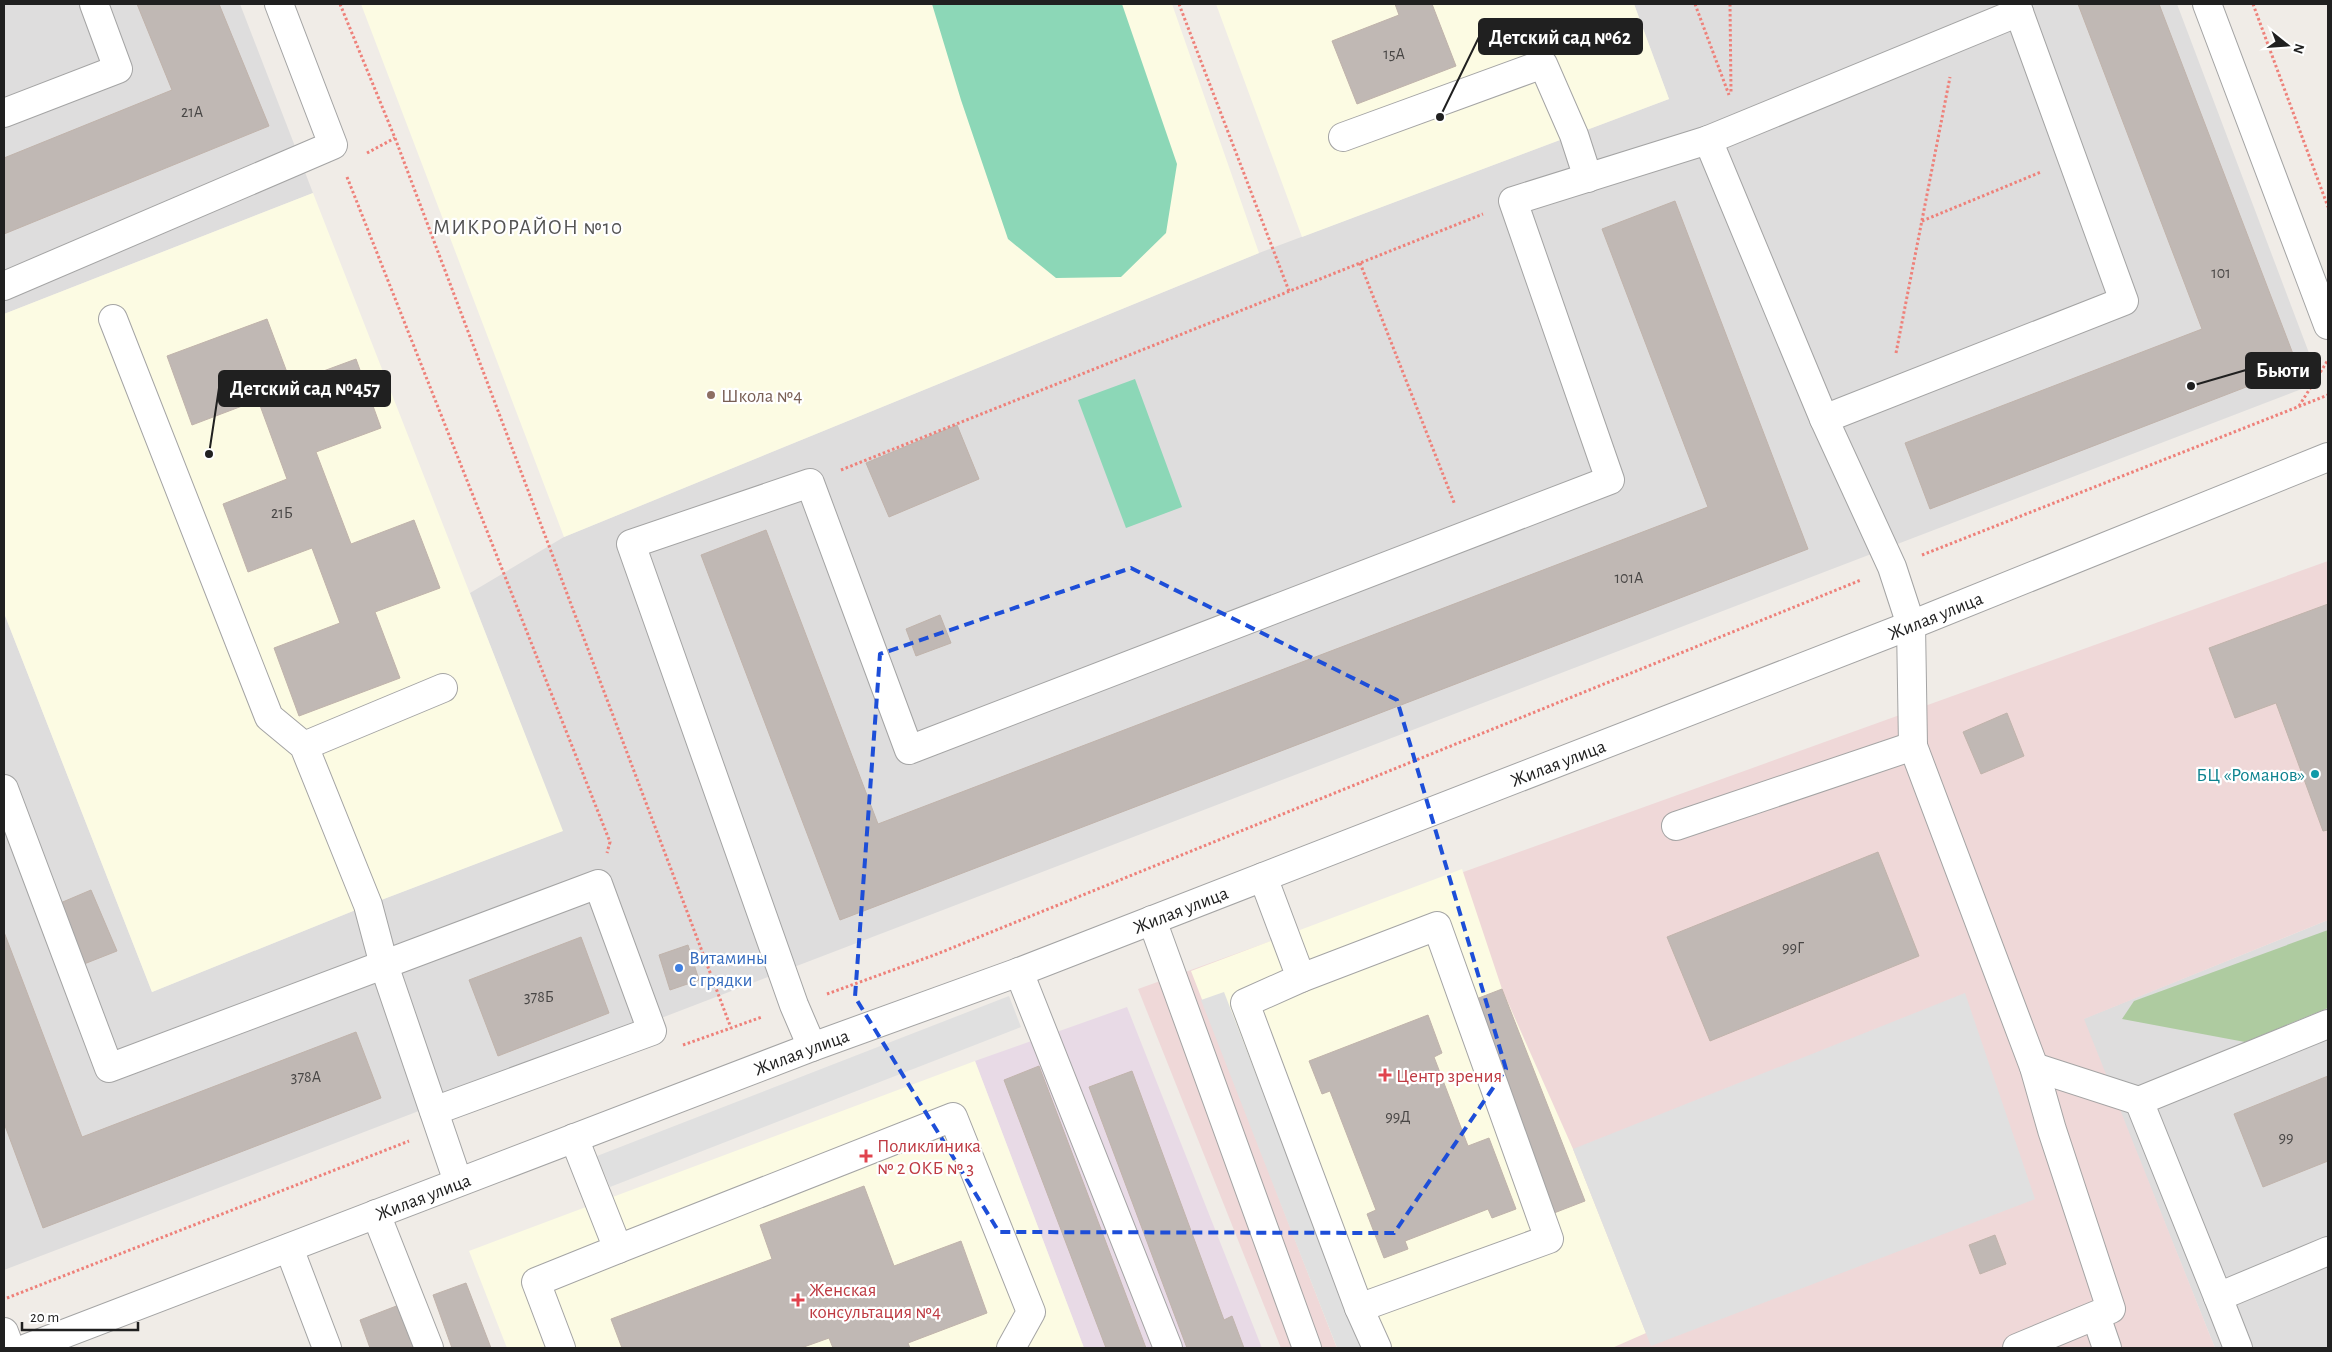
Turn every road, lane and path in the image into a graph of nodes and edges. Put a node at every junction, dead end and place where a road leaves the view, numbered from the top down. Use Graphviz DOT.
graph roads {
  1 [pos="94,4"];
  2 [pos="279,4"];
  3 [pos="340,4"];
  4 [pos="1179,4"];
  5 [pos="1695,4"];
  6 [pos="1730,4"];
  7 [pos="2207,4"];
  8 [pos="2252,4"];
  9 [pos="2018,8"];
  10 [pos="1957,37"];
  11 [pos="4,113"];
  12 [pos="395,138"];
  13 [pos="1343,138"];
  14 [pos="1708,140"];
  15 [pos="360,156"];
  16 [pos="2072,159"];
  17 [pos="347,175"];
  18 [pos="1588,178"];
  19 [pos="1514,201"];
  20 [pos="2328,207"];
  21 [pos="1922,221"];
  22 [pos="1360,263"];
  23 [pos="4,286"];
  24 [pos="1289,291"];
  25 [pos="113,319"];
  26 [pos="2328,325"];
  27 [pos="2328,360"];
  28 [pos="1888,394"];
  29 [pos="2328,395"];
  30 [pos="2299,406"];
  31 [pos="1824,419"];
  32 [pos="2328,457"];
  33 [pos="810,483"];
  34 [pos="1467,536"];
  35 [pos="1892,567"];
  36 [pos="1911,625"];
  37 [pos="443,688"];
  38 [pos="304,746"];
  39 [pos="1913,746"];
  40 [pos="4,789"];
  41 [pos="1676,826"];
  42 [pos="1263,877"];
  43 [pos="598,884"];
  44 [pos="1152,920"];
  45 [pos="384,964"];
  46 [pos="1019,972"];
  47 [pos="1301,978"];
  48 [pos="794,1006"];
  49 [pos="2328,1024"];
  50 [pos="731,1028"];
  51 [pos="678,1047"];
  52 [pos="812,1047"];
  53 [pos="2034,1067"];
  54 [pos="2139,1101"];
  55 [pos="437,1120"];
  56 [pos="574,1138"];
  57 [pos="458,1182"];
  58 [pos="376,1214"];
  59 [pos="289,1248"];
  60 [pos="618,1249"];
  61 [pos="2328,1251"];
  62 [pos="2218,1297"];
  63 [pos="4,1299"];
  64 [pos="1359,1308"];
  65 [pos="2096,1316"];
  66 [pos="4,1332"];
  67 [pos="10,1348"];
  68 [pos="27,1348"];
  69 [pos="327,1348"];
  70 [pos="429,1348"];
  71 [pos="561,1348"];
  72 [pos="1011,1348"];
  73 [pos="1168,1348"];
  74 [pos="1306,1348"];
  75 [pos="1377,1348"];
  76 [pos="2016,1348"];
  77 [pos="2107,1348"];
  78 [pos="2238,1348"];
  1 -- 11 [label="street"];
  2 -- 23 [label="street"];
  3 -- 12 [label="path"];
  4 -- 24 [label="path"];
  5 -- 6 [label="path"];
  7 -- 26 [label="street"];
  8 -- 20 [label="path"];
  9 -- 10 [label="street"];
  9 -- 16 [label="street"];
  10 -- 14 [label="street"];
  10 -- 21 [label="path"];
  12 -- 15 [label="path"];
  12 -- 50 [label="path"];
  13 -- 18 [label="street"];
  14 -- 18 [label="street"];
  14 -- 31 [label="street"];
  16 -- 21 [label="path"];
  16 -- 28 [label="street"];
  17 -- 43 [label="path"];
  18 -- 19 [label="street"];
  19 -- 22 [label="path"];
  19 -- 34 [label="street"];
  21 -- 28 [label="path"];
  22 -- 24 [label="path"];
  22 -- 34 [label="path"];
  24 -- 33 [label="path"];
  25 -- 38 [label="street"];
  27 -- 30 [label="path"];
  28 -- 31 [label="street"];
  29 -- 30 [label="path"];
  30 -- 35 [label="path"];
  31 -- 35 [label="street"];
  32 -- 36 [label="street, Жилая улица"];
  33 -- 34 [label="street"];
  33 -- 48 [label="street"];
  35 -- 36 [label="street"];
  35 -- 48 [label="path"];
  36 -- 39 [label="street"];
  36 -- 42 [label="street, Жилая улица"];
  37 -- 38 [label="street"];
  38 -- 45 [label="street"];
  39 -- 41 [label="street"];
  39 -- 53 [label="street"];
  40 -- 45 [label="street"];
  42 -- 44 [label="street, Жилая улица"];
  42 -- 47 [label="street"];
  43 -- 45 [label="street"];
  43 -- 55 [label="street"];
  44 -- 46 [label="street, Жилая улица"];
  44 -- 74 [label="street"];
  45 -- 55 [label="street"];
  46 -- 52 [label="street, Жилая улица"];
  46 -- 73 [label="street"];
  47 -- 64 [label="street"];
  47 -- 64 [label="street"];
  48 -- 50 [label="path"];
  48 -- 52 [label="street"];
  49 -- 54 [label="street"];
  50 -- 51 [label="path"];
  52 -- 56 [label="street, Жилая улица"];
  53 -- 54 [label="street"];
  53 -- 65 [label="street"];
  54 -- 62 [label="street"];
  55 -- 57 [label="street"];
  55 -- 63 [label="path"];
  56 -- 57 [label="street, Жилая улица"];
  56 -- 60 [label="street"];
  57 -- 58 [label="street, Жилая улица"];
  58 -- 59 [label="street, Жилая улица"];
  58 -- 70 [label="street"];
  59 -- 68 [label="street, Жилая улица"];
  59 -- 69 [label="street"];
  60 -- 71 [label="street"];
  60 -- 72 [label="street"];
  61 -- 62 [label="street"];
  62 -- 78 [label="street"];
  64 -- 75 [label="street"];
  65 -- 76 [label="street"];
  65 -- 77 [label="street"];
  66 -- 67 [label="street"];
}
